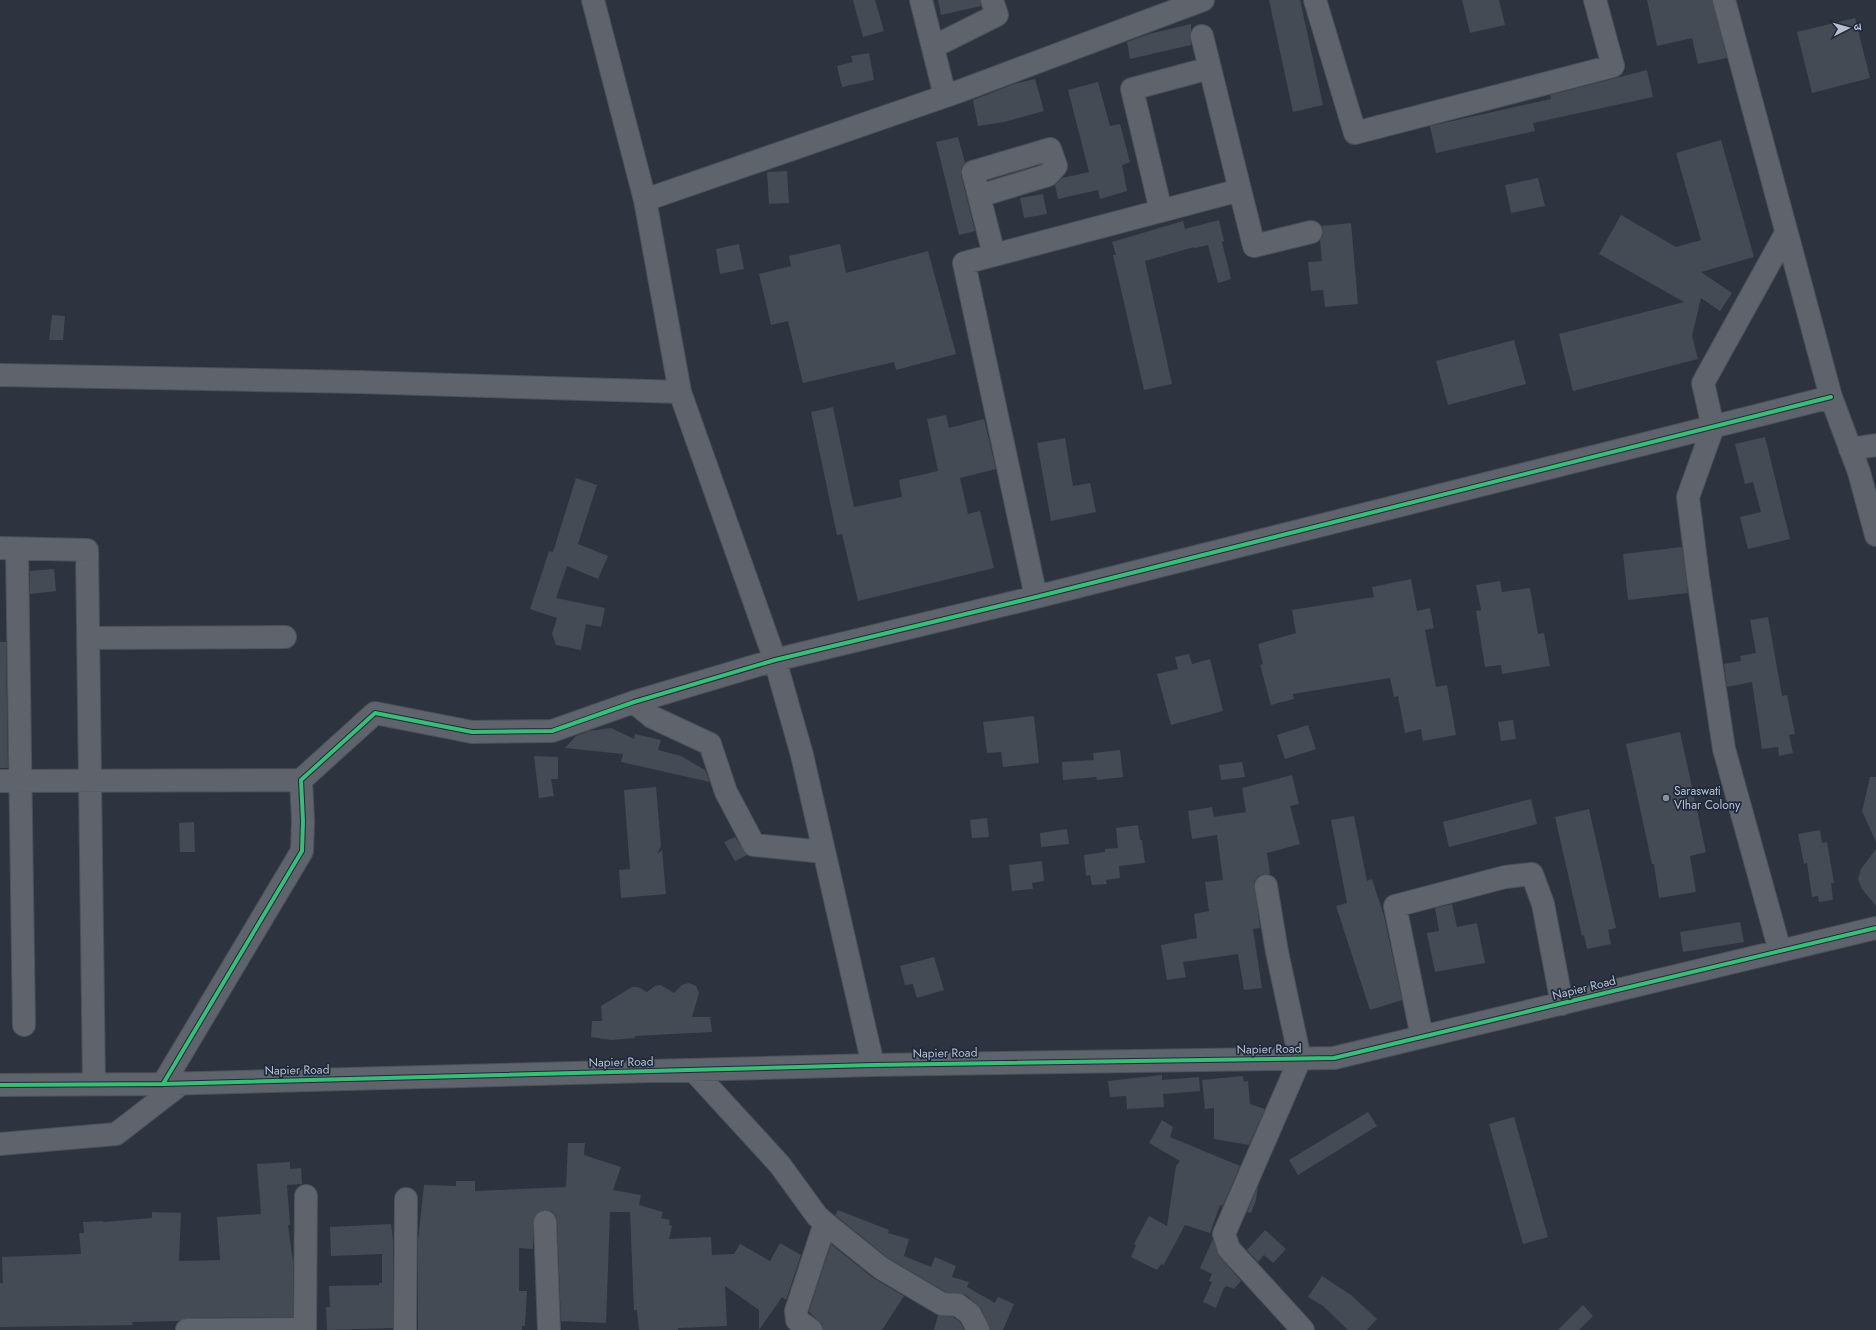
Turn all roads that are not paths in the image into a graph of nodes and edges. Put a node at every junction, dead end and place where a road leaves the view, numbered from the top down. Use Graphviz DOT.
graph roads {
  1 [pos="593,0"];
  2 [pos="921,0"];
  3 [pos="992,0"];
  4 [pos="1203,0"];
  5 [pos="1315,0"];
  6 [pos="1595,0"];
  7 [pos="1724,0"];
  8 [pos="1202,36"];
  9 [pos="933,47"];
  10 [pos="1210,68"];
  11 [pos="945,96"];
  12 [pos="1240,190"];
  13 [pos="979,196"];
  14 [pos="645,200"];
  15 [pos="1161,211"];
  16 [pos="1311,232"];
  17 [pos="1786,233"];
  18 [pos="994,255"];
  19 [pos="0,375"];
  20 [pos="680,392"];
  21 [pos="1831,397"];
  22 [pos="1713,427"];
  23 [pos="1876,445"];
  24 [pos="1850,449"];
  25 [pos="1874,522"];
  26 [pos="9,548"];
  27 [pos="1036,598"];
  28 [pos="285,637"];
  29 [pos="89,638"];
  30 [pos="775,660"];
  31 [pos="634,702"];
  32 [pos="301,780"];
  33 [pos="10,781"];
  34 [pos="90,781"];
  35 [pos="824,852"];
  36 [pos="1266,886"];
  37 [pos="1876,928"];
  38 [pos="1780,951"];
  39 [pos="1562,1004"];
  40 [pos="24,1025"];
  41 [pos="1422,1037"];
  42 [pos="1300,1059"];
  43 [pos="873,1065"];
  44 [pos="693,1070"];
  45 [pos="94,1084"];
  46 [pos="172,1084"];
  47 [pos="0,1086"];
  48 [pos="0,1144"];
  49 [pos="306,1196"];
  50 [pos="406,1199"];
  51 [pos="545,1222"];
  52 [pos="825,1223"];
  53 [pos="187,1330"];
  54 [pos="305,1330"];
  55 [pos="405,1330"];
  56 [pos="549,1330"];
  57 [pos="811,1330"];
  58 [pos="978,1330"];
  59 [pos="1302,1330"];
  1 -- 14 [label="street"];
  2 -- 9 [label="street"];
  3 -- 9 [label="street"];
  4 -- 11 [label="street"];
  5 -- 6 [label="street"];
  7 -- 17 [label="street"];
  8 -- 10 [label="street"];
  9 -- 11 [label="street"];
  10 -- 12 [label="street"];
  10 -- 15 [label="street"];
  11 -- 14 [label="street"];
  12 -- 15 [label="street"];
  12 -- 16 [label="street"];
  13 -- 18 [label="street"];
  14 -- 20 [label="street"];
  15 -- 18 [label="street"];
  17 -- 21 [label="street"];
  17 -- 22 [label="street"];
  18 -- 27 [label="street"];
  19 -- 20 [label="street"];
  20 -- 30 [label="street"];
  21 -- 22 [label="street"];
  21 -- 24 [label="street"];
  22 -- 27 [label="street"];
  22 -- 38 [label="street"];
  23 -- 24 [label="street"];
  24 -- 25 [label="street"];
  26 -- 29 [label="street"];
  26 -- 33 [label="street"];
  27 -- 30 [label="street"];
  28 -- 29 [label="street"];
  29 -- 34 [label="street"];
  30 -- 31 [label="street"];
  30 -- 35 [label="street"];
  31 -- 32 [label="street"];
  31 -- 35 [label="street"];
  32 -- 34 [label="street"];
  32 -- 46 [label="street"];
  33 -- 34 [label="street"];
  33 -- 40 [label="street"];
  34 -- 45 [label="street"];
  35 -- 43 [label="street"];
  36 -- 42 [label="street"];
  37 -- 38 [label="street, Napier Road"];
  38 -- 39 [label="street, Napier Road"];
  39 -- 41 [label="street, Napier Road"];
  39 -- 41 [label="street"];
  41 -- 42 [label="street, Napier Road"];
  42 -- 43 [label="street, Napier Road"];
  42 -- 59 [label="street"];
  43 -- 44 [label="street, Napier Road"];
  44 -- 46 [label="street, Napier Road"];
  44 -- 52 [label="street"];
  45 -- 46 [label="street, Napier Road"];
  45 -- 47 [label="street, Napier Road"];
  46 -- 48 [label="street"];
  49 -- 54 [label="street"];
  50 -- 55 [label="street"];
  51 -- 56 [label="street"];
  52 -- 57 [label="street"];
  52 -- 58 [label="street"];
  53 -- 54 [label="street"];
}
